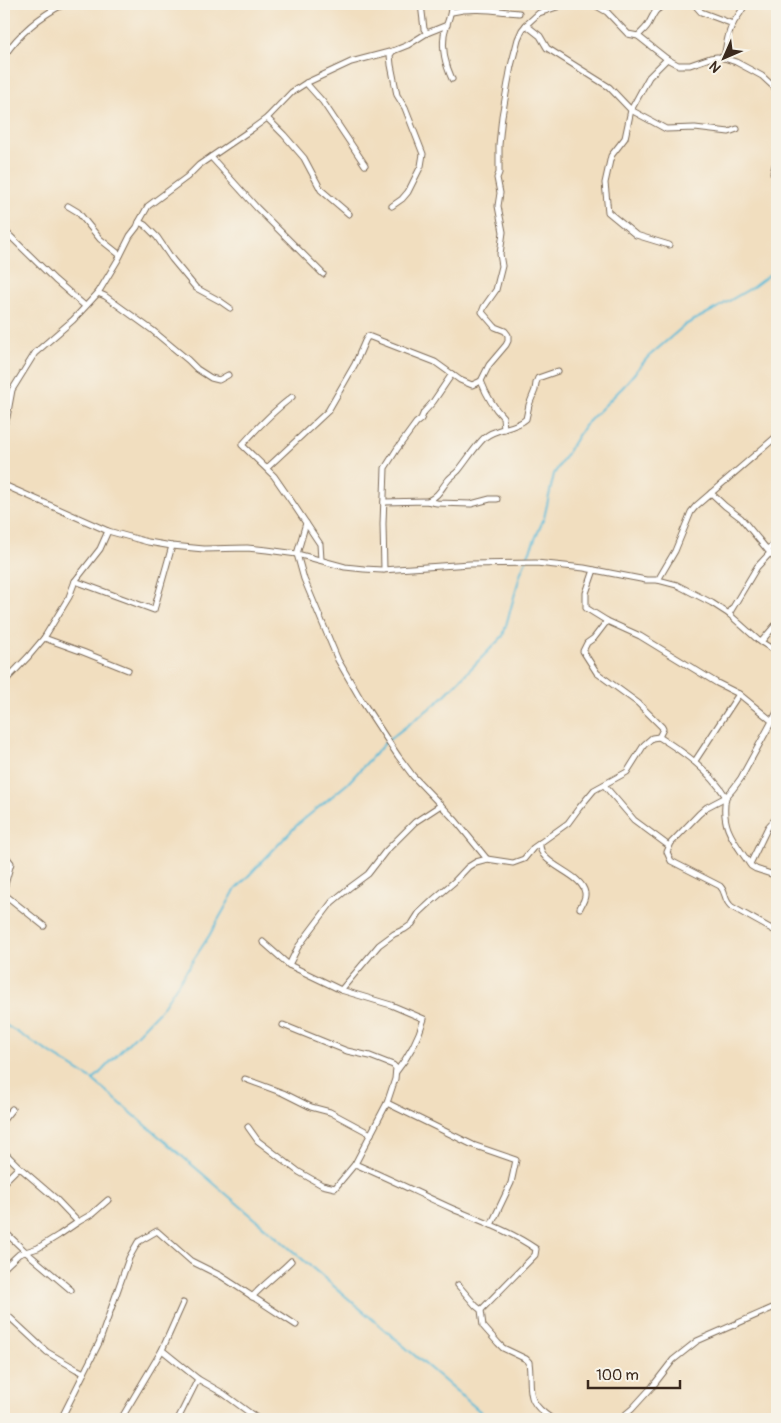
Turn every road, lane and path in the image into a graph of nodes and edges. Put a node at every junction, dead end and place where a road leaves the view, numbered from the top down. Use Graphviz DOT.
graph roads {
  1 [pos="64,4"];
  2 [pos="422,4"];
  3 [pos="451,4"];
  4 [pos="563,4"];
  5 [pos="593,4"];
  6 [pos="667,4"];
  7 [pos="694,4"];
  8 [pos="745,4"];
  9 [pos="452,12"];
  10 [pos="519,13"];
  11 [pos="733,24"];
  12 [pos="447,25"];
  13 [pos="526,25"];
  14 [pos="426,33"];
  15 [pos="638,36"];
  16 [pos="393,51"];
  17 [pos="4,56"];
  18 [pos="724,58"];
  19 [pos="667,59"];
  20 [pos="452,79"];
  21 [pos="306,82"];
  22 [pos="777,90"];
  23 [pos="632,110"];
  24 [pos="266,118"];
  25 [pos="737,129"];
  26 [pos="211,157"];
  27 [pos="777,158"];
  28 [pos="365,166"];
  29 [pos="777,175"];
  30 [pos="68,206"];
  31 [pos="392,206"];
  32 [pos="349,214"];
  33 [pos="139,222"];
  34 [pos="4,230"];
  35 [pos="669,245"];
  36 [pos="120,255"];
  37 [pos="323,274"];
  38 [pos="98,293"];
  39 [pos="86,306"];
  40 [pos="230,308"];
  41 [pos="558,371"];
  42 [pos="452,374"];
  43 [pos="228,375"];
  44 [pos="481,381"];
  45 [pos="292,397"];
  46 [pos="4,424"];
  47 [pos="504,428"];
  48 [pos="776,440"];
  49 [pos="266,468"];
  50 [pos="4,486"];
  51 [pos="711,493"];
  52 [pos="497,499"];
  53 [pos="428,501"];
  54 [pos="384,502"];
  55 [pos="306,523"];
  56 [pos="108,531"];
  57 [pos="777,543"];
  58 [pos="172,546"];
  59 [pos="769,551"];
  60 [pos="297,554"];
  61 [pos="777,559"];
  62 [pos="320,560"];
  63 [pos="384,570"];
  64 [pos="594,570"];
  65 [pos="658,580"];
  66 [pos="75,581"];
  67 [pos="729,614"];
  68 [pos="607,621"];
  69 [pos="777,623"];
  70 [pos="44,638"];
  71 [pos="761,642"];
  72 [pos="777,652"];
  73 [pos="128,670"];
  74 [pos="4,682"];
  75 [pos="739,694"];
  76 [pos="777,712"];
  77 [pos="772,721"];
  78 [pos="659,737"];
  79 [pos="694,761"];
  80 [pos="604,785"];
  81 [pos="726,798"];
  82 [pos="441,805"];
  83 [pos="777,819"];
  84 [pos="540,843"];
  85 [pos="669,846"];
  86 [pos="4,854"];
  87 [pos="487,859"];
  88 [pos="750,864"];
  89 [pos="777,876"];
  90 [pos="4,888"];
  91 [pos="4,894"];
  92 [pos="580,908"];
  93 [pos="44,926"];
  94 [pos="777,932"];
  95 [pos="263,942"];
  96 [pos="289,965"];
  97 [pos="341,990"];
  98 [pos="283,1026"];
  99 [pos="396,1073"];
  100 [pos="245,1079"];
  101 [pos="387,1102"];
  102 [pos="12,1108"];
  103 [pos="4,1119"];
  104 [pos="248,1127"];
  105 [pos="371,1134"];
  106 [pos="4,1152"];
  107 [pos="355,1164"];
  108 [pos="19,1167"];
  109 [pos="4,1182"];
  110 [pos="108,1200"];
  111 [pos="78,1222"];
  112 [pos="492,1225"];
  113 [pos="4,1231"];
  114 [pos="26,1252"];
  115 [pos="290,1261"];
  116 [pos="4,1268"];
  117 [pos="458,1285"];
  118 [pos="71,1290"];
  119 [pos="252,1297"];
  120 [pos="183,1303"];
  121 [pos="777,1306"];
  122 [pos="481,1310"];
  123 [pos="4,1312"];
  124 [pos="296,1325"];
  125 [pos="162,1350"];
  126 [pos="84,1373"];
  127 [pos="198,1379"];
  128 [pos="61,1419"];
  129 [pos="121,1419"];
  130 [pos="178,1419"];
  131 [pos="258,1419"];
  132 [pos="552,1419"];
  133 [pos="620,1419"];
  1 -- 17 [label="street"];
  2 -- 14 [label="street"];
  3 -- 9 [label="street"];
  4 -- 13 [label="street"];
  5 -- 15 [label="street"];
  6 -- 15 [label="street"];
  7 -- 11 [label="street"];
  8 -- 11 [label="street"];
  9 -- 10 [label="street"];
  9 -- 12 [label="street"];
  11 -- 18 [label="street"];
  12 -- 14 [label="street"];
  12 -- 20 [label="street"];
  13 -- 23 [label="street"];
  13 -- 44 [label="street"];
  14 -- 16 [label="street"];
  15 -- 19 [label="street"];
  16 -- 21 [label="street"];
  16 -- 31 [label="street"];
  18 -- 19 [label="street"];
  18 -- 22 [label="street"];
  19 -- 23 [label="street"];
  21 -- 24 [label="street"];
  21 -- 28 [label="street"];
  23 -- 25 [label="street"];
  23 -- 35 [label="street"];
  24 -- 26 [label="street"];
  24 -- 32 [label="street"];
  26 -- 33 [label="street"];
  26 -- 37 [label="street"];
  27 -- 29 [label="street"];
  30 -- 36 [label="street"];
  33 -- 36 [label="street"];
  33 -- 40 [label="street"];
  34 -- 39 [label="street"];
  36 -- 38 [label="street"];
  38 -- 39 [label="street"];
  38 -- 43 [label="street"];
  39 -- 46 [label="street"];
  41 -- 47 [label="street"];
  42 -- 44 [label="street"];
  42 -- 49 [label="street"];
  42 -- 54 [label="street"];
  44 -- 47 [label="street"];
  45 -- 49 [label="street"];
  47 -- 53 [label="street"];
  48 -- 51 [label="street"];
  49 -- 55 [label="street"];
  50 -- 56 [label="street"];
  51 -- 59 [label="street"];
  51 -- 65 [label="street"];
  52 -- 53 [label="street"];
  53 -- 54 [label="street"];
  54 -- 63 [label="street"];
  55 -- 60 [label="street"];
  55 -- 62 [label="street"];
  56 -- 58 [label="street"];
  56 -- 66 [label="street"];
  57 -- 59 [label="street"];
  58 -- 60 [label="street"];
  58 -- 66 [label="street"];
  59 -- 61 [label="street"];
  59 -- 67 [label="street"];
  60 -- 62 [label="street"];
  60 -- 82 [label="street"];
  62 -- 63 [label="street"];
  63 -- 64 [label="street"];
  64 -- 65 [label="street"];
  64 -- 68 [label="street"];
  65 -- 67 [label="street"];
  66 -- 70 [label="street"];
  67 -- 71 [label="street"];
  68 -- 75 [label="street"];
  68 -- 78 [label="street"];
  69 -- 71 [label="street"];
  70 -- 73 [label="street"];
  70 -- 74 [label="street"];
  71 -- 72 [label="street"];
  75 -- 77 [label="street"];
  75 -- 79 [label="street"];
  76 -- 77 [label="street"];
  77 -- 81 [label="street"];
  78 -- 79 [label="street"];
  78 -- 80 [label="street"];
  79 -- 81 [label="street"];
  80 -- 84 [label="street"];
  80 -- 85 [label="street"];
  81 -- 85 [label="street"];
  81 -- 88 [label="street"];
  82 -- 87 [label="street"];
  82 -- 96 [label="street"];
  83 -- 88 [label="street"];
  84 -- 87 [label="street"];
  84 -- 92 [label="street"];
  85 -- 94 [label="street"];
  86 -- 90 [label="street"];
  87 -- 97 [label="street"];
  88 -- 89 [label="street"];
  91 -- 93 [label="street"];
  95 -- 96 [label="street"];
  96 -- 97 [label="street"];
  97 -- 99 [label="street"];
  98 -- 99 [label="street"];
  99 -- 101 [label="street"];
  100 -- 105 [label="street"];
  101 -- 105 [label="street"];
  101 -- 112 [label="street"];
  102 -- 103 [label="street"];
  104 -- 107 [label="street"];
  105 -- 107 [label="street"];
  106 -- 108 [label="street"];
  107 -- 112 [label="street"];
  108 -- 109 [label="street"];
  108 -- 111 [label="street"];
  110 -- 111 [label="street"];
  111 -- 114 [label="street"];
  112 -- 122 [label="street"];
  113 -- 114 [label="street"];
  114 -- 116 [label="street"];
  114 -- 118 [label="street"];
  115 -- 119 [label="street"];
  117 -- 122 [label="street"];
  119 -- 124 [label="street"];
  119 -- 126 [label="street"];
  120 -- 125 [label="street"];
  121 -- 133 [label="street"];
  122 -- 132 [label="street"];
  123 -- 126 [label="street"];
  125 -- 127 [label="street"];
  125 -- 129 [label="street"];
  126 -- 128 [label="street"];
  127 -- 130 [label="street"];
  127 -- 131 [label="street"];
}
